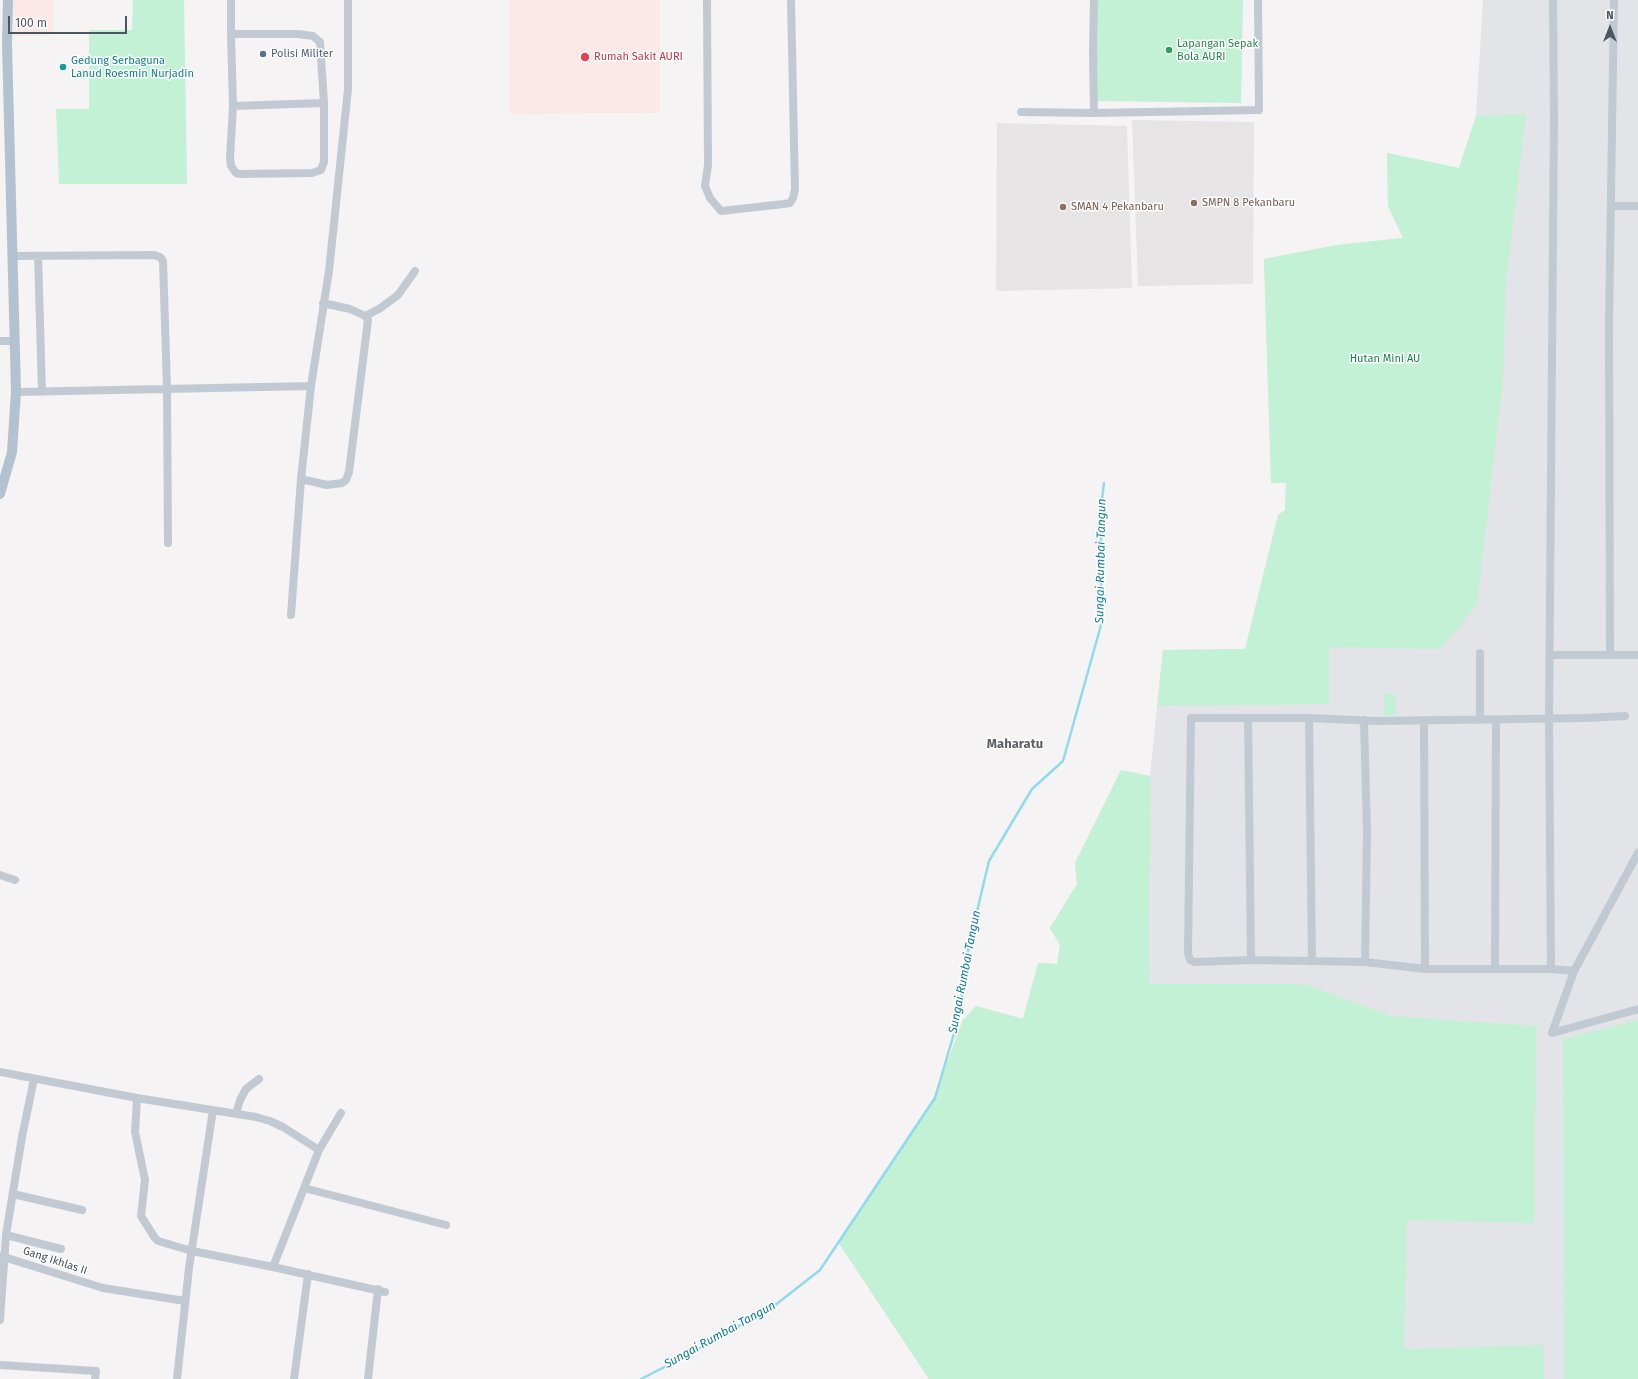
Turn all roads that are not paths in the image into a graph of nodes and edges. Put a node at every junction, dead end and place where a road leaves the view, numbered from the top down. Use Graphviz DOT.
graph roads {
  1 [pos="8,0"];
  2 [pos="231,0"];
  3 [pos="348,0"];
  4 [pos="707,0"];
  5 [pos="791,0"];
  6 [pos="1094,0"];
  7 [pos="1258,0"];
  8 [pos="1553,0"];
  9 [pos="1614,0"];
  10 [pos="231,34"];
  11 [pos="324,103"];
  12 [pos="233,106"];
  13 [pos="1022,112"];
  14 [pos="1094,113"];
  15 [pos="1611,206"];
  16 [pos="1638,206"];
  17 [pos="12,256"];
  18 [pos="38,256"];
  19 [pos="415,270"];
  20 [pos="323,303"];
  21 [pos="365,316"];
  22 [pos="0,341"];
  23 [pos="15,341"];
  24 [pos="310,386"];
  25 [pos="167,388"];
  26 [pos="42,391"];
  27 [pos="16,392"];
  28 [pos="301,479"];
  29 [pos="0,494"];
  30 [pos="168,543"];
  31 [pos="291,615"];
  32 [pos="1480,653"];
  33 [pos="1551,655"];
  34 [pos="1610,655"];
  35 [pos="1638,655"];
  36 [pos="1625,716"];
  37 [pos="1248,718"];
  38 [pos="1309,718"];
  39 [pos="1550,719"];
  40 [pos="1364,720"];
  41 [pos="1424,720"];
  42 [pos="1480,720"];
  43 [pos="1496,720"];
  44 [pos="1638,853"];
  45 [pos="0,875"];
  46 [pos="15,880"];
  47 [pos="1251,960"];
  48 [pos="1312,961"];
  49 [pos="1365,962"];
  50 [pos="1425,969"];
  51 [pos="1495,969"];
  52 [pos="1551,969"];
  53 [pos="1574,971"];
  54 [pos="1638,1009"];
  55 [pos="0,1072"];
  56 [pos="259,1078"];
  57 [pos="34,1079"];
  58 [pos="136,1098"];
  59 [pos="213,1110"];
  60 [pos="341,1113"];
  61 [pos="236,1114"];
  62 [pos="319,1150"];
  63 [pos="304,1188"];
  64 [pos="13,1194"];
  65 [pos="82,1210"];
  66 [pos="446,1225"];
  67 [pos="6,1234"];
  68 [pos="60,1249"];
  69 [pos="192,1251"];
  70 [pos="2,1256"];
  71 [pos="273,1267"];
  72 [pos="308,1274"];
  73 [pos="185,1301"];
  74 [pos="0,1320"];
  75 [pos="0,1365"];
  76 [pos="95,1379"];
  77 [pos="176,1379"];
  78 [pos="294,1379"];
  79 [pos="368,1379"];
  1 -- 17 [label="main road"];
  2 -- 10 [label="street"];
  3 -- 20 [label="street"];
  4 -- 5 [label="street"];
  6 -- 14 [label="street"];
  7 -- 14 [label="street"];
  8 -- 33 [label="street"];
  9 -- 15 [label="street"];
  10 -- 11 [label="street"];
  10 -- 12 [label="street"];
  11 -- 12 [label="street"];
  11 -- 12 [label="street"];
  13 -- 14 [label="street"];
  15 -- 16 [label="street"];
  15 -- 34 [label="street"];
  17 -- 18 [label="street"];
  17 -- 23 [label="main road"];
  18 -- 25 [label="street"];
  18 -- 26 [label="street"];
  19 -- 21 [label="street"];
  20 -- 21 [label="street"];
  20 -- 24 [label="street"];
  21 -- 28 [label="street"];
  22 -- 23 [label="street"];
  23 -- 27 [label="main road"];
  24 -- 25 [label="street"];
  24 -- 28 [label="street"];
  25 -- 26 [label="street"];
  25 -- 30 [label="street"];
  26 -- 27 [label="street"];
  27 -- 29 [label="main road"];
  28 -- 31 [label="street"];
  32 -- 42 [label="street"];
  33 -- 34 [label="street"];
  33 -- 39 [label="street"];
  34 -- 35 [label="street"];
  36 -- 39 [label="street"];
  37 -- 38 [label="street"];
  37 -- 47 [label="street"];
  37 -- 47 [label="street"];
  38 -- 40 [label="street"];
  38 -- 48 [label="street"];
  39 -- 43 [label="street"];
  39 -- 52 [label="street"];
  40 -- 41 [label="street"];
  40 -- 49 [label="street"];
  41 -- 42 [label="street"];
  41 -- 50 [label="street"];
  42 -- 43 [label="street"];
  43 -- 51 [label="street"];
  44 -- 53 [label="street"];
  45 -- 46 [label="street"];
  47 -- 48 [label="street"];
  48 -- 49 [label="street"];
  49 -- 50 [label="street"];
  50 -- 51 [label="street"];
  51 -- 52 [label="street"];
  52 -- 53 [label="street"];
  53 -- 54 [label="street"];
  55 -- 57 [label="street"];
  56 -- 61 [label="street"];
  57 -- 58 [label="street"];
  57 -- 64 [label="street"];
  58 -- 59 [label="street"];
  58 -- 69 [label="street"];
  59 -- 61 [label="street"];
  59 -- 69 [label="street"];
  60 -- 62 [label="street"];
  61 -- 62 [label="street"];
  62 -- 63 [label="street"];
  63 -- 66 [label="street"];
  63 -- 71 [label="street"];
  64 -- 65 [label="street"];
  64 -- 67 [label="street"];
  67 -- 68 [label="street"];
  67 -- 70 [label="street"];
  69 -- 71 [label="street"];
  69 -- 73 [label="street"];
  70 -- 73 [label="street, Gang Ikhlas II"];
  70 -- 74 [label="street"];
  71 -- 72 [label="street"];
  72 -- 78 [label="street"];
  72 -- 79 [label="street"];
  73 -- 77 [label="street"];
  75 -- 76 [label="street"];
}
